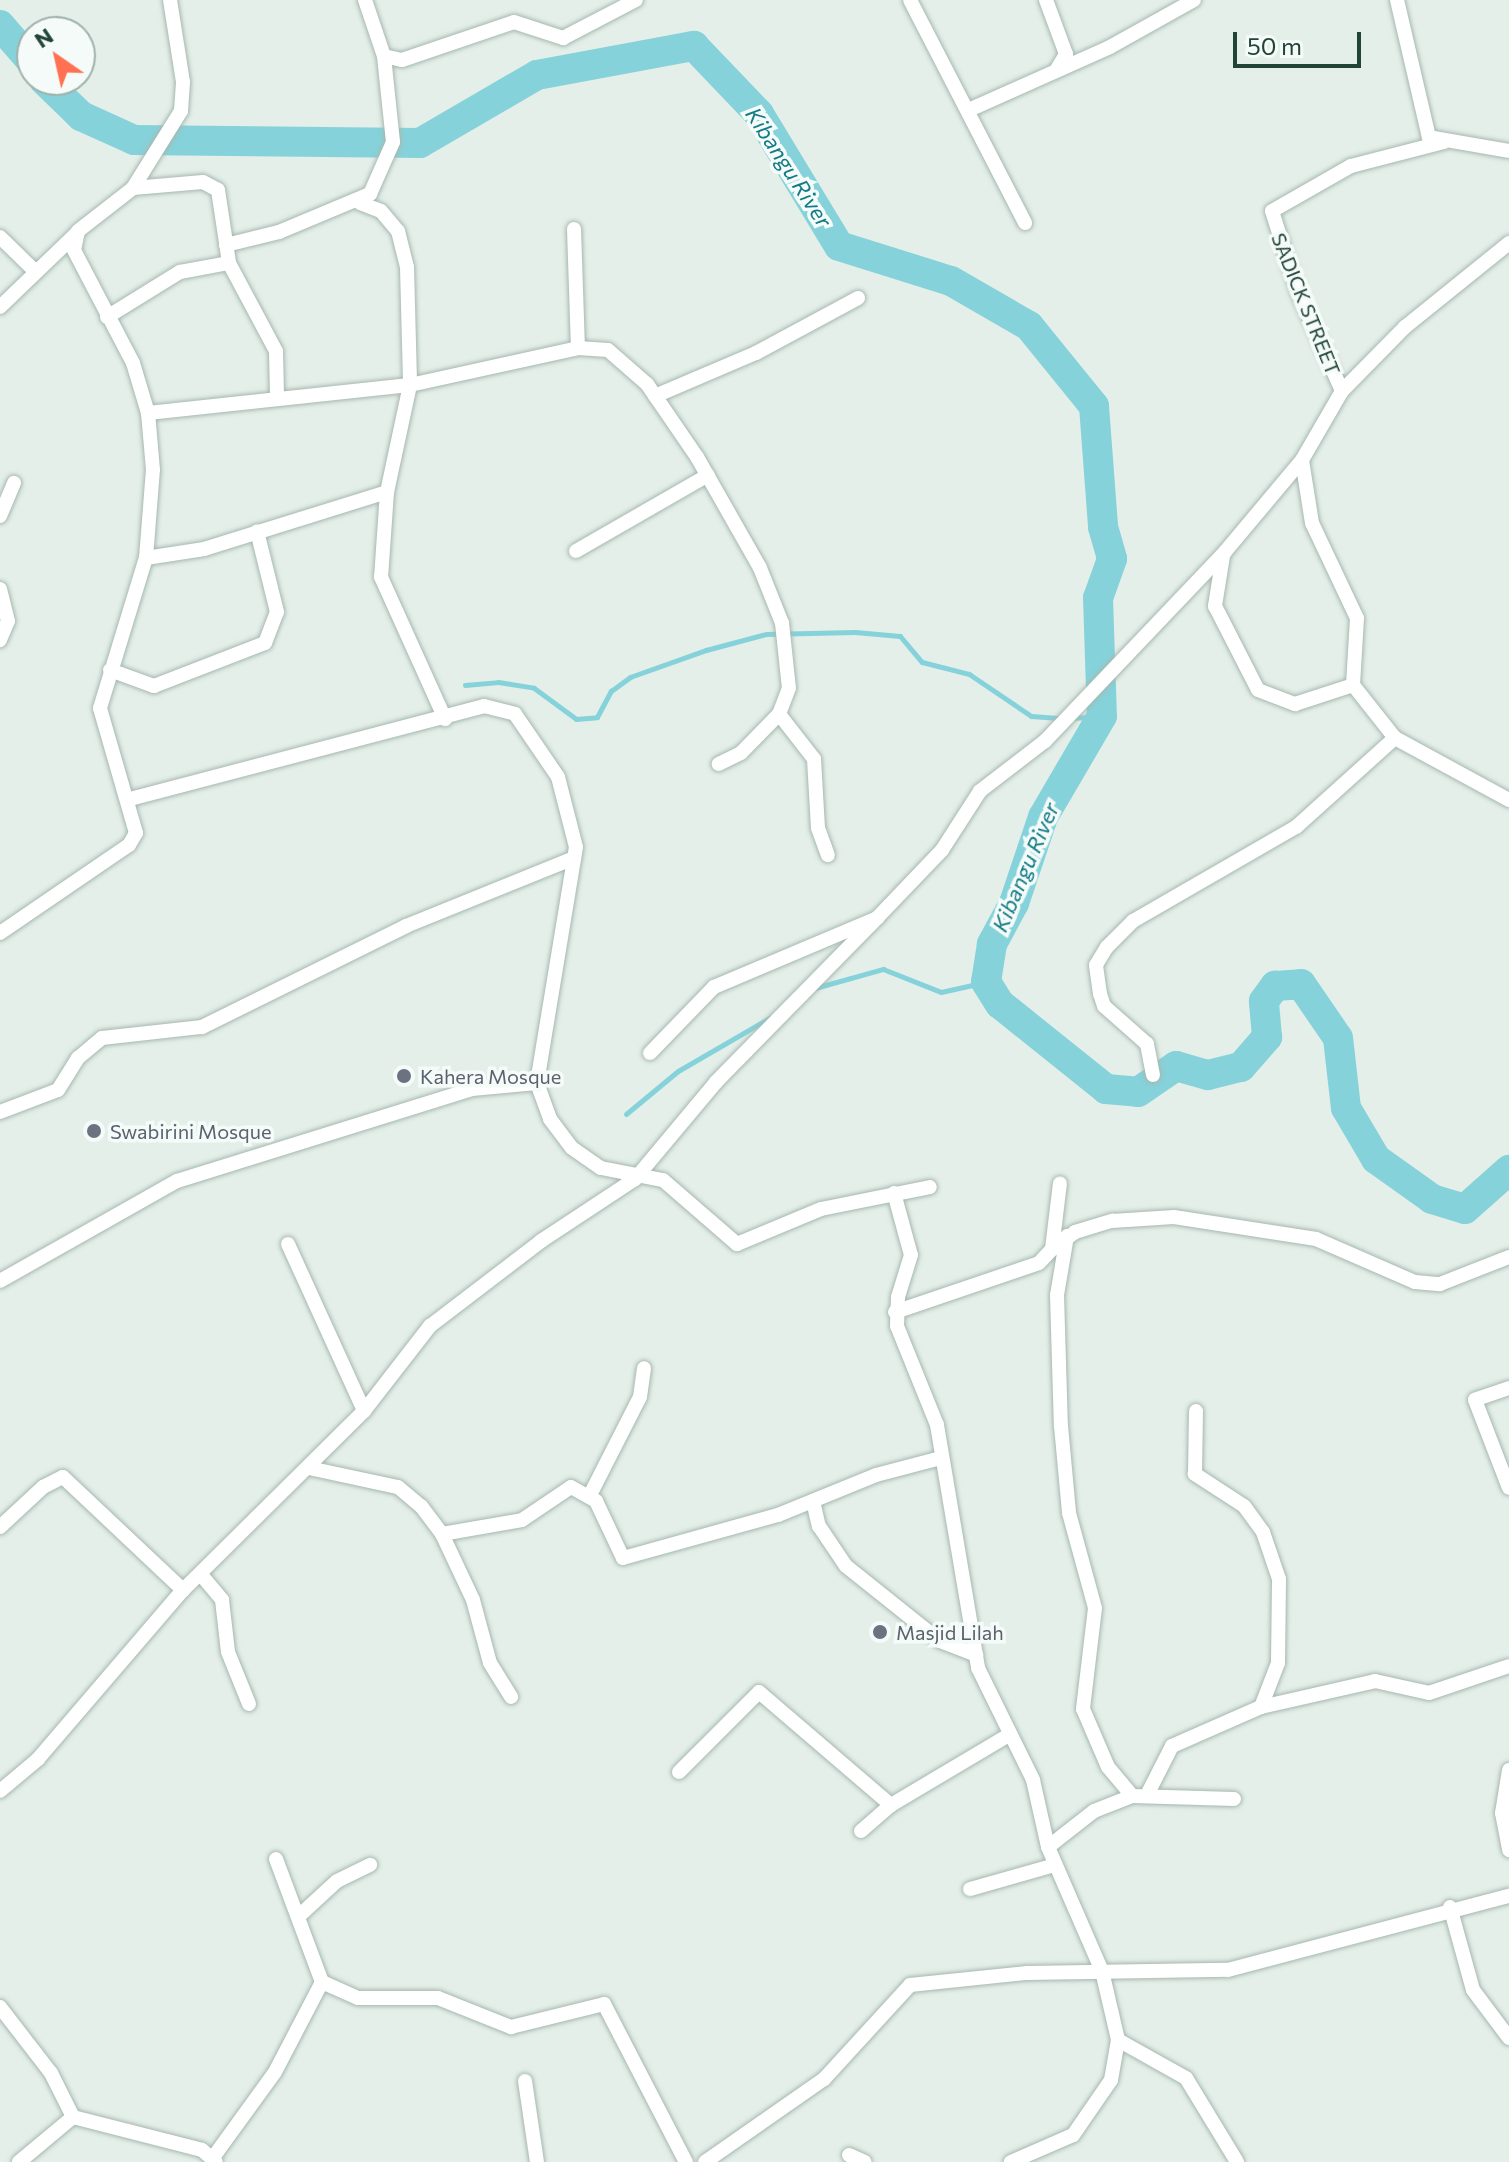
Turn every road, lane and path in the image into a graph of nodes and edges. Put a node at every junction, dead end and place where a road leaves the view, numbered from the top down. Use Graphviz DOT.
graph roads {
  1 [pos="170,0"];
  2 [pos="365,0"];
  3 [pos="636,0"];
  4 [pos="910,0"];
  5 [pos="1046,0"];
  6 [pos="1194,0"];
  7 [pos="1397,0"];
  8 [pos="384,56"];
  9 [pos="1057,69"];
  10 [pos="971,109"];
  11 [pos="1424,123"];
  12 [pos="1444,142"];
  13 [pos="1417,144"];
  14 [pos="1509,151"];
  15 [pos="133,188"];
  16 [pos="360,203"];
  17 [pos="1025,223"];
  18 [pos="574,229"];
  19 [pos="78,231"];
  20 [pos="0,237"];
  21 [pos="1509,243"];
  22 [pos="226,245"];
  23 [pos="229,263"];
  24 [pos="35,271"];
  25 [pos="858,298"];
  26 [pos="0,307"];
  27 [pos="107,317"];
  28 [pos="578,348"];
  29 [pos="410,385"];
  30 [pos="1342,391"];
  31 [pos="277,396"];
  32 [pos="655,396"];
  33 [pos="148,413"];
  34 [pos="1302,460"];
  35 [pos="708,475"];
  36 [pos="14,483"];
  37 [pos="387,492"];
  38 [pos="0,516"];
  39 [pos="257,531"];
  40 [pos="576,551"];
  41 [pos="1224,553"];
  42 [pos="146,558"];
  43 [pos="0,589"];
  44 [pos="0,640"];
  45 [pos="110,670"];
  46 [pos="1353,685"];
  47 [pos="779,714"];
  48 [pos="445,719"];
  49 [pos="1395,738"];
  50 [pos="718,764"];
  51 [pos="130,799"];
  52 [pos="1509,800"];
  53 [pos="828,855"];
  54 [pos="574,858"];
  55 [pos="877,918"];
  56 [pos="0,933"];
  57 [pos="650,1053"];
  58 [pos="1153,1075"];
  59 [pos="537,1083"];
  60 [pos="0,1112"];
  61 [pos="635,1179"];
  62 [pos="1060,1183"];
  63 [pos="930,1187"];
  64 [pos="894,1193"];
  65 [pos="1067,1236"];
  66 [pos="288,1244"];
  67 [pos="1052,1249"];
  68 [pos="1509,1257"];
  69 [pos="0,1281"];
  70 [pos="895,1312"];
  71 [pos="644,1368"];
  72 [pos="1509,1388"];
  73 [pos="364,1411"];
  74 [pos="1196,1411"];
  75 [pos="941,1458"];
  76 [pos="309,1468"];
  77 [pos="1509,1488"];
  78 [pos="590,1495"];
  79 [pos="813,1501"];
  80 [pos="0,1527"];
  81 [pos="442,1534"];
  82 [pos="203,1577"];
  83 [pos="183,1590"];
  84 [pos="976,1655"];
  85 [pos="1509,1666"];
  86 [pos="511,1697"];
  87 [pos="249,1704"];
  88 [pos="1261,1707"];
  89 [pos="1007,1736"];
  90 [pos="1509,1770"];
  91 [pos="679,1772"];
  92 [pos="0,1791"];
  93 [pos="1140,1796"];
  94 [pos="1234,1799"];
  95 [pos="891,1805"];
  96 [pos="861,1831"];
  97 [pos="1048,1847"];
  98 [pos="1509,1850"];
  99 [pos="276,1859"];
  100 [pos="370,1865"];
  101 [pos="1055,1865"];
  102 [pos="970,1889"];
  103 [pos="1509,1896"];
  104 [pos="1450,1907"];
  105 [pos="300,1915"];
  106 [pos="1102,1971"];
  107 [pos="322,1982"];
  108 [pos="0,2007"];
  109 [pos="1509,2038"];
  110 [pos="1118,2040"];
  111 [pos="525,2081"];
  112 [pos="73,2117"];
  113 [pos="849,2155"];
  114 [pos="214,2160"];
  115 [pos="712,2160"];
  116 [pos="19,2162"];
  117 [pos="537,2162"];
  118 [pos="686,2162"];
  119 [pos="865,2162"];
  120 [pos="1011,2162"];
  121 [pos="1237,2162"];
  1 -- 15 [label="street"];
  2 -- 8 [label="street"];
  3 -- 8 [label="street"];
  4 -- 10 [label="street"];
  5 -- 9 [label="street"];
  6 -- 9 [label="street"];
  7 -- 11 [label="street"];
  8 -- 16 [label="street"];
  9 -- 10 [label="street"];
  10 -- 17 [label="street"];
  11 -- 12 [label="street"];
  11 -- 13 [label="street"];
  12 -- 13 [label="street, SADICK STREET"];
  12 -- 14 [label="street, SADICK STREET"];
  13 -- 30 [label="street, SADICK STREET"];
  15 -- 19 [label="street"];
  15 -- 22 [label="street"];
  16 -- 22 [label="street"];
  16 -- 29 [label="street"];
  18 -- 28 [label="street"];
  19 -- 24 [label="street"];
  19 -- 27 [label="street"];
  20 -- 24 [label="street"];
  21 -- 30 [label="street"];
  22 -- 23 [label="street"];
  23 -- 27 [label="street"];
  23 -- 31 [label="street"];
  24 -- 26 [label="street"];
  25 -- 32 [label="street"];
  27 -- 33 [label="street"];
  28 -- 29 [label="street"];
  28 -- 32 [label="street"];
  29 -- 31 [label="street"];
  29 -- 37 [label="street"];
  30 -- 34 [label="street"];
  31 -- 33 [label="street"];
  32 -- 35 [label="street"];
  33 -- 42 [label="street"];
  34 -- 41 [label="street"];
  34 -- 46 [label="street"];
  35 -- 40 [label="street"];
  35 -- 47 [label="street"];
  36 -- 38 [label="street"];
  37 -- 39 [label="street"];
  37 -- 48 [label="street"];
  39 -- 42 [label="street"];
  39 -- 45 [label="street"];
  41 -- 46 [label="street"];
  41 -- 55 [label="street"];
  42 -- 45 [label="street"];
  43 -- 44 [label="street"];
  45 -- 51 [label="street"];
  46 -- 49 [label="street"];
  47 -- 50 [label="street"];
  47 -- 53 [label="street"];
  48 -- 51 [label="street"];
  48 -- 54 [label="street"];
  49 -- 52 [label="street"];
  49 -- 58 [label="street"];
  51 -- 56 [label="street"];
  54 -- 59 [label="street"];
  54 -- 60 [label="street"];
  55 -- 57 [label="street"];
  55 -- 61 [label="street"];
  59 -- 61 [label="street"];
  59 -- 69 [label="street"];
  61 -- 64 [label="street"];
  61 -- 73 [label="street"];
  62 -- 67 [label="street"];
  63 -- 64 [label="street"];
  64 -- 70 [label="street"];
  65 -- 67 [label="street"];
  65 -- 68 [label="street"];
  65 -- 93 [label="street"];
  66 -- 73 [label="street"];
  67 -- 70 [label="street"];
  70 -- 75 [label="street"];
  71 -- 78 [label="street"];
  72 -- 77 [label="street"];
  73 -- 76 [label="street"];
  74 -- 88 [label="street"];
  75 -- 79 [label="street"];
  75 -- 84 [label="street"];
  76 -- 81 [label="street"];
  76 -- 82 [label="street"];
  78 -- 79 [label="street"];
  78 -- 81 [label="street"];
  79 -- 84 [label="street"];
  80 -- 83 [label="street"];
  81 -- 86 [label="street"];
  82 -- 83 [label="street"];
  82 -- 87 [label="street"];
  83 -- 92 [label="street"];
  84 -- 89 [label="street"];
  85 -- 88 [label="street"];
  88 -- 93 [label="street"];
  89 -- 95 [label="street"];
  89 -- 97 [label="street"];
  90 -- 98 [label="street"];
  91 -- 95 [label="street"];
  93 -- 94 [label="street"];
  93 -- 97 [label="street"];
  95 -- 96 [label="street"];
  97 -- 101 [label="street"];
  99 -- 105 [label="street"];
  100 -- 105 [label="street"];
  101 -- 102 [label="street"];
  101 -- 106 [label="street"];
  103 -- 104 [label="street"];
  104 -- 106 [label="street"];
  104 -- 109 [label="street"];
  105 -- 107 [label="street"];
  106 -- 110 [label="street"];
  106 -- 115 [label="street"];
  107 -- 114 [label="street"];
  107 -- 118 [label="street"];
  108 -- 112 [label="street"];
  110 -- 120 [label="street"];
  110 -- 121 [label="street"];
  111 -- 117 [label="street"];
  112 -- 114 [label="street"];
  112 -- 116 [label="street"];
  113 -- 119 [label="street"];
}
